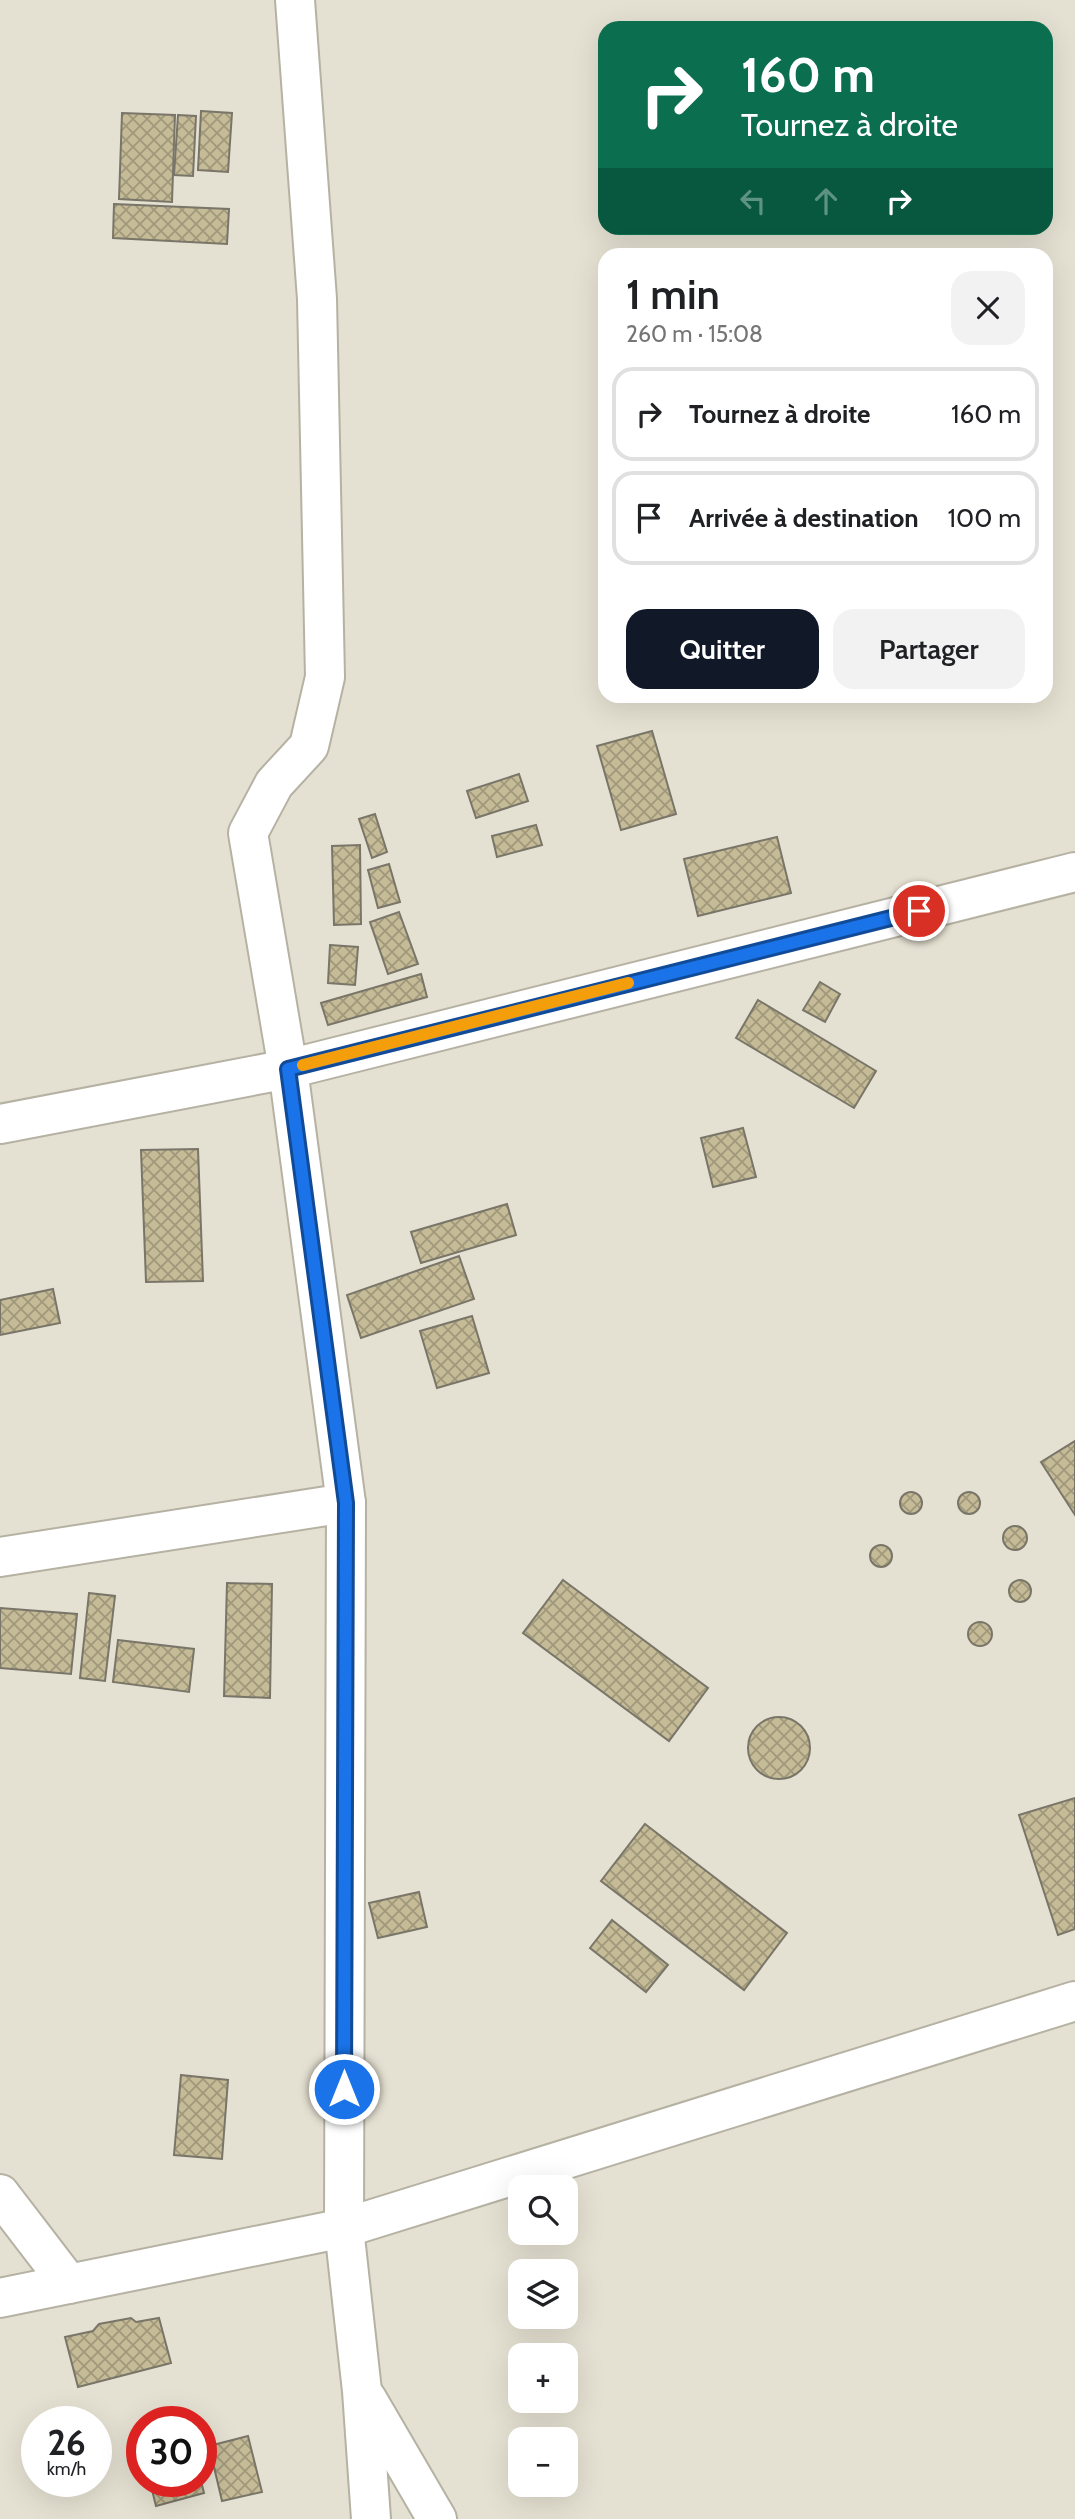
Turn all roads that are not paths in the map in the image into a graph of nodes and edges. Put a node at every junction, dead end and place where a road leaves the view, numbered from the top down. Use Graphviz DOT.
graph roads {
  1 [pos="295,0"];
  2 [pos="1075,872"];
  3 [pos="288,1069"];
  4 [pos="0,1124"];
  5 [pos="346,1503"];
  6 [pos="0,1557"];
  7 [pos="1075,2001"];
  8 [pos="0,2194"];
  9 [pos="344,2228"];
  10 [pos="69,2284"];
  11 [pos="0,2298"];
  12 [pos="362,2391"];
  13 [pos="371,2519"];
  14 [pos="437,2519"];
  1 -- 3 [label="street"];
  2 -- 3 [label="street"];
  3 -- 4 [label="street"];
  3 -- 5 [label="street"];
  5 -- 6 [label="street"];
  5 -- 9 [label="street"];
  7 -- 9 [label="street"];
  8 -- 10 [label="street"];
  9 -- 10 [label="street"];
  9 -- 12 [label="street"];
  10 -- 11 [label="street"];
  12 -- 13 [label="street"];
  12 -- 14 [label="street"];
}
